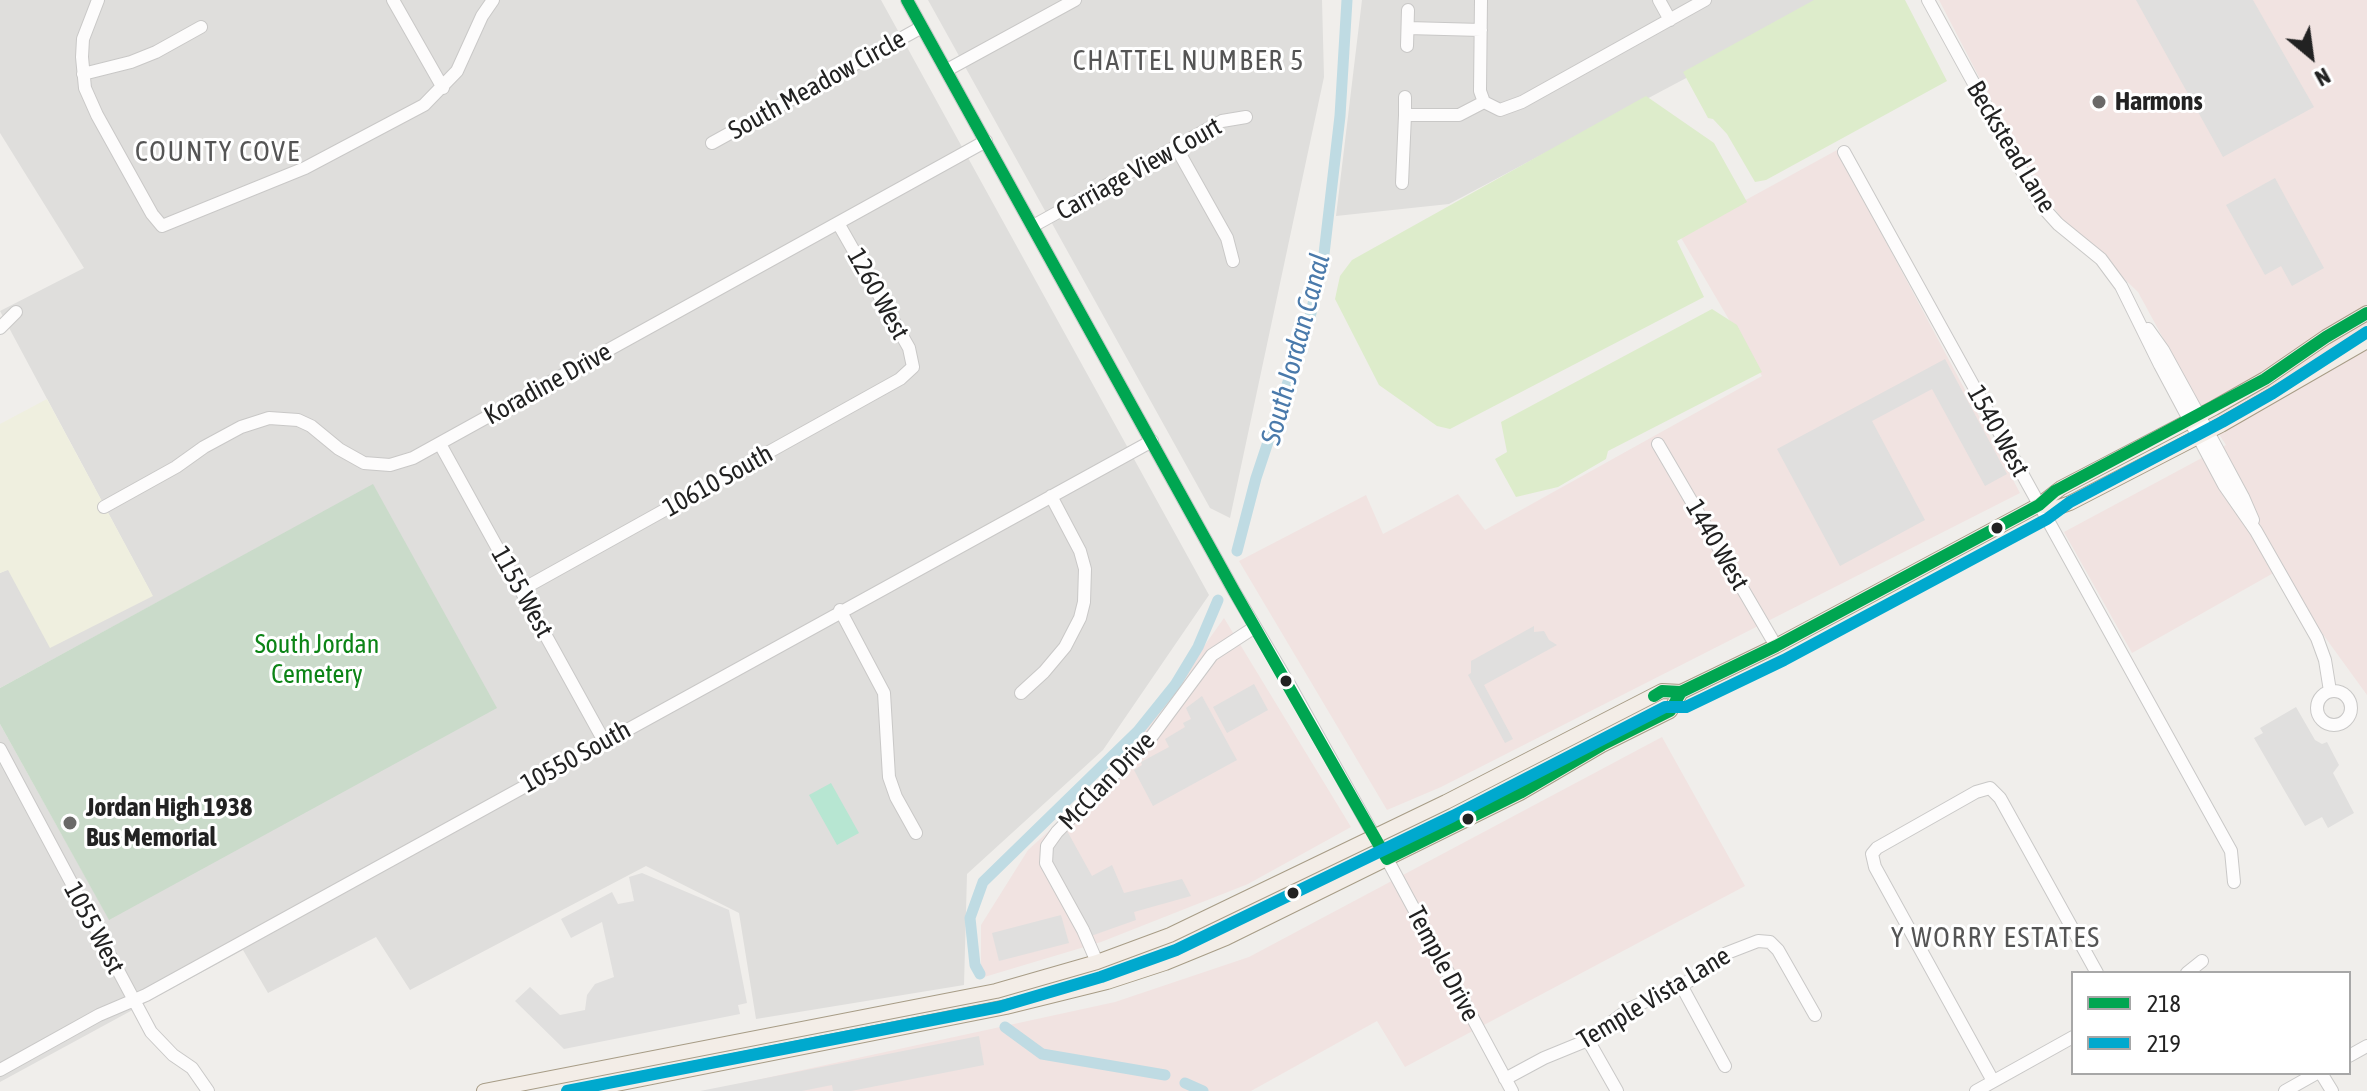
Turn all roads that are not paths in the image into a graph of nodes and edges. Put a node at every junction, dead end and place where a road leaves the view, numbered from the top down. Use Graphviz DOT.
graph roads {
  1 [pos="98,0"];
  2 [pos="393,0"];
  3 [pos="493,0"];
  4 [pos="907,0"];
  5 [pos="1075,0"];
  6 [pos="1481,0"];
  7 [pos="1659,0"];
  8 [pos="1705,0"];
  9 [pos="1928,0"];
  10 [pos="1408,10"];
  11 [pos="1670,20"];
  12 [pos="201,27"];
  13 [pos="922,27"];
  14 [pos="1408,28"];
  15 [pos="1481,30"];
  16 [pos="1407,46"];
  17 [pos="947,70"];
  18 [pos="83,74"];
  19 [pos="443,88"];
  20 [pos="1405,97"];
  21 [pos="1484,102"];
  22 [pos="1405,115"];
  23 [pos="1246,117"];
  24 [pos="986,141"];
  25 [pos="712,143"];
  26 [pos="1176,147"];
  27 [pos="1844,152"];
  28 [pos="1402,183"];
  29 [pos="838,223"];
  30 [pos="1033,226"];
  31 [pos="1233,261"];
  32 [pos="16,312"];
  33 [pos="2367,313"];
  34 [pos="0,328"];
  35 [pos="2367,341"];
  36 [pos="913,367"];
  37 [pos="2194,418"];
  38 [pos="2203,434"];
  39 [pos="1152,441"];
  40 [pos="440,444"];
  41 [pos="1658,444"];
  42 [pos="1051,496"];
  43 [pos="2039,505"];
  44 [pos="104,507"];
  45 [pos="521,590"];
  46 [pos="840,610"];
  47 [pos="1255,627"];
  48 [pos="1776,646"];
  49 [pos="2330,691"];
  50 [pos="1681,692"];
  51 [pos="1021,693"];
  52 [pos="604,741"];
  53 [pos="0,749"];
  54 [pos="916,833"];
  55 [pos="1375,837"];
  56 [pos="1387,859"];
  57 [pos="2234,882"];
  58 [pos="2202,961"];
  59 [pos="1097,962"];
  60 [pos="2096,971"];
  61 [pos="2190,971"];
  62 [pos="1681,985"];
  63 [pos="134,1001"];
  64 [pos="1815,1015"];
  65 [pos="2071,1038"];
  66 [pos="1588,1040"];
  67 [pos="1725,1066"];
  68 [pos="0,1070"];
  69 [pos="2315,1075"];
  70 [pos="1505,1079"];
  71 [pos="1993,1081"];
  72 [pos="208,1091"];
  73 [pos="484,1091"];
  74 [pos="583,1091"];
  75 [pos="1512,1091"];
  76 [pos="1617,1091"];
  77 [pos="1976,1091"];
  78 [pos="2285,1091"];
  1 -- 18 [label="street"];
  2 -- 19 [label="street"];
  3 -- 19 [label="street"];
  4 -- 13 [label="street, Temple Drive"];
  5 -- 17 [label="street"];
  6 -- 15 [label="street"];
  7 -- 11 [label="street"];
  8 -- 11 [label="street"];
  9 -- 37 [label="street, Beckstead Lane"];
  10 -- 14 [label="street"];
  11 -- 21 [label="street"];
  12 -- 18 [label="street"];
  13 -- 17 [label="street, Temple Drive"];
  13 -- 25 [label="street, South Meadow Circle"];
  14 -- 15 [label="street"];
  14 -- 16 [label="street"];
  15 -- 21 [label="street"];
  17 -- 24 [label="street, Temple Drive"];
  18 -- 19 [label="street"];
  20 -- 22 [label="street"];
  21 -- 22 [label="street"];
  22 -- 28 [label="street"];
  23 -- 26 [label="street, Carriage View Court"];
  24 -- 29 [label="street, Koradine Drive"];
  24 -- 30 [label="street, Temple Drive"];
  26 -- 30 [label="street, Carriage View Court"];
  26 -- 31 [label="street"];
  27 -- 43 [label="street, 1540 West"];
  29 -- 36 [label="street, 1260 West"];
  29 -- 40 [label="street, Koradine Drive"];
  30 -- 39 [label="street, Temple Drive"];
  32 -- 34 [label="street"];
  33 -- 37 [label="main road"];
  35 -- 38 [label="main road"];
  36 -- 45 [label="street, 10610 South"];
  37 -- 38 [label="street, Beckstead Lane"];
  37 -- 43 [label="main road"];
  38 -- 43 [label="main road"];
  38 -- 49 [label="street, Beckstead Lane"];
  39 -- 42 [label="street, 10550 South"];
  39 -- 47 [label="street, Temple Drive"];
  40 -- 44 [label="street, Koradine Drive"];
  40 -- 45 [label="street, 1155 West"];
  41 -- 48 [label="street, 1440 West"];
  42 -- 46 [label="street, 10550 South"];
  42 -- 51 [label="street"];
  43 -- 48 [label="main road"];
  43 -- 57 [label="street, 1540 West"];
  45 -- 52 [label="street, 1155 West"];
  46 -- 52 [label="street, 10550 South"];
  46 -- 54 [label="street"];
  47 -- 55 [label="street, Temple Drive"];
  47 -- 59 [label="street, McClan Drive"];
  48 -- 50 [label="main road"];
  50 -- 55 [label="main road"];
  50 -- 56 [label="main road"];
  52 -- 63 [label="street, 10550 South"];
  53 -- 63 [label="street, 1055 West"];
  55 -- 56 [label="street, Temple Drive"];
  55 -- 59 [label="main road"];
  56 -- 70 [label="street, Temple Drive"];
  56 -- 74 [label="main road"];
  58 -- 61 [label="street"];
  59 -- 73 [label="main road"];
  60 -- 71 [label="street"];
  62 -- 64 [label="street, Temple Vista Lane"];
  62 -- 66 [label="street, Temple Vista Lane"];
  62 -- 67 [label="street"];
  63 -- 68 [label="street, 10550 South"];
  63 -- 72 [label="street, 1055 West"];
  65 -- 71 [label="street"];
  66 -- 70 [label="street, Temple Vista Lane"];
  66 -- 76 [label="street"];
  69 -- 78 [label="street"];
  70 -- 75 [label="street, Temple Drive"];
  71 -- 77 [label="street"];
}
